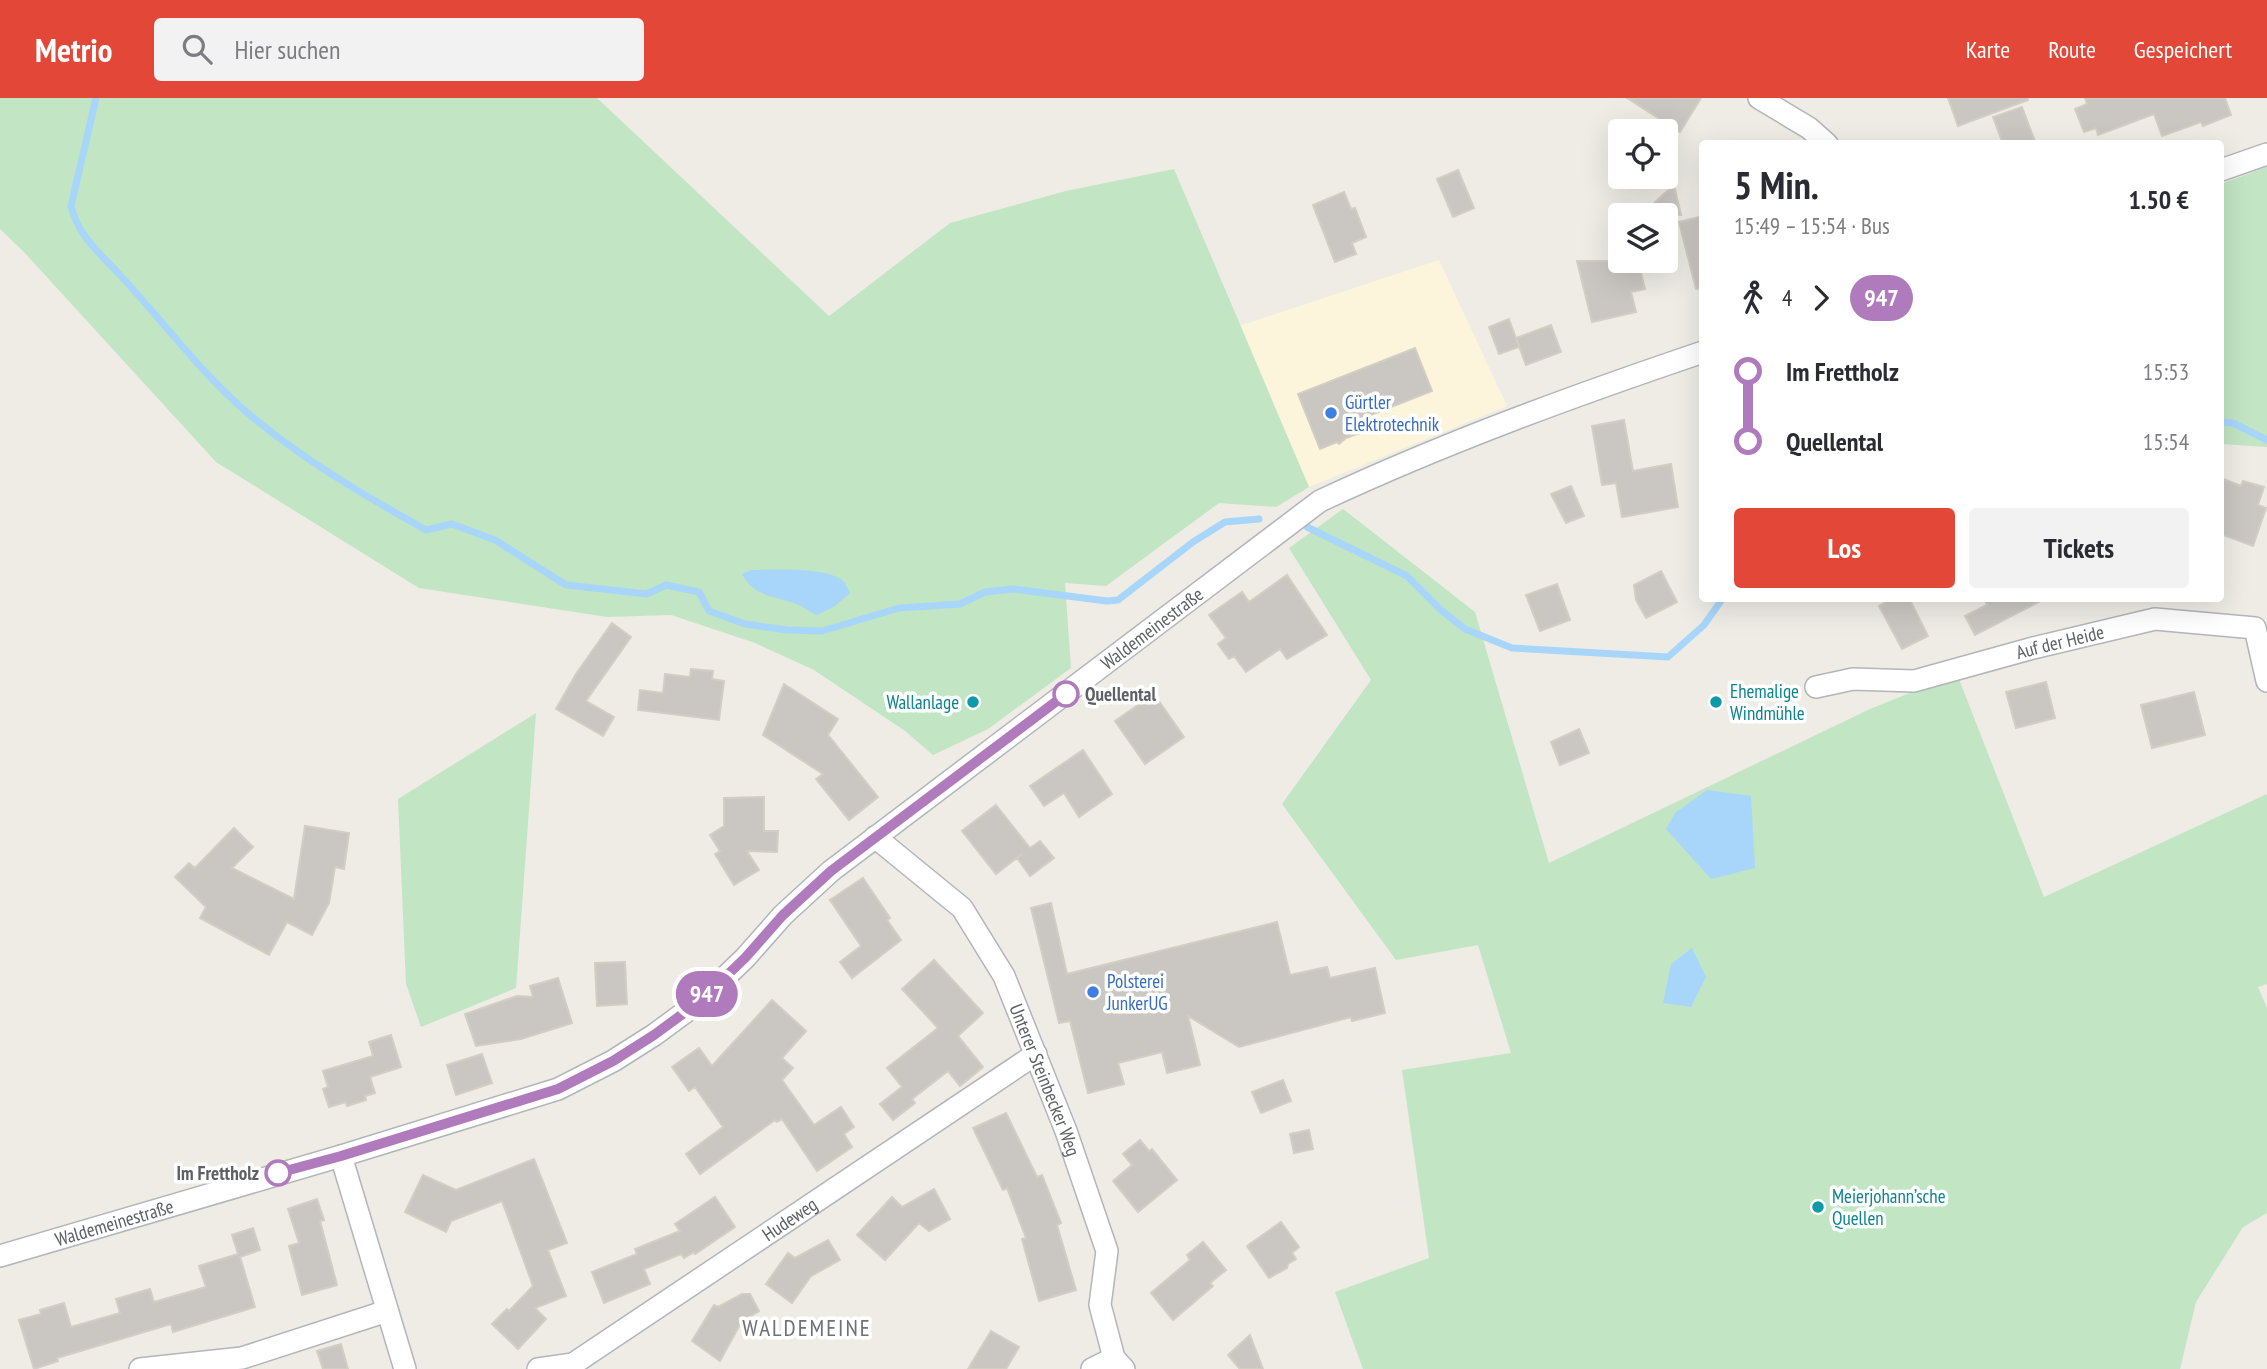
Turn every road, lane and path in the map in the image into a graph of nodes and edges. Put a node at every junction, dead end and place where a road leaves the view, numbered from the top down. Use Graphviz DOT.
graph roads {
  1 [pos="1759,98"];
  2 [pos="1822,140"];
  3 [pos="2267,154"];
  4 [pos="2224,169"];
  5 [pos="1699,353"];
  6 [pos="2267,681"];
  7 [pos="1816,687"];
  8 [pos="874,837"];
  9 [pos="1036,1054"];
  10 [pos="341,1156"];
  11 [pos="0,1256"];
  12 [pos="387,1311"];
  13 [pos="1119,1364"];
  14 [pos="139,1369"];
  15 [pos="405,1369"];
  16 [pos="538,1369"];
  17 [pos="1091,1369"];
  1 -- 2 [label="street"];
  3 -- 4 [label="street"];
  5 -- 8 [label="street, Waldemeinestraße"];
  6 -- 7 [label="street, Auf der Heide"];
  8 -- 9 [label="street, Unterer Steinbecker Weg"];
  8 -- 10 [label="street, Waldemeinestraße"];
  9 -- 13 [label="street, Unterer Steinbecker Weg"];
  9 -- 16 [label="street, Hudeweg"];
  10 -- 11 [label="street, Waldemeinestraße"];
  10 -- 12 [label="street"];
  12 -- 14 [label="street"];
  12 -- 15 [label="street"];
  13 -- 17 [label="street"];
}
